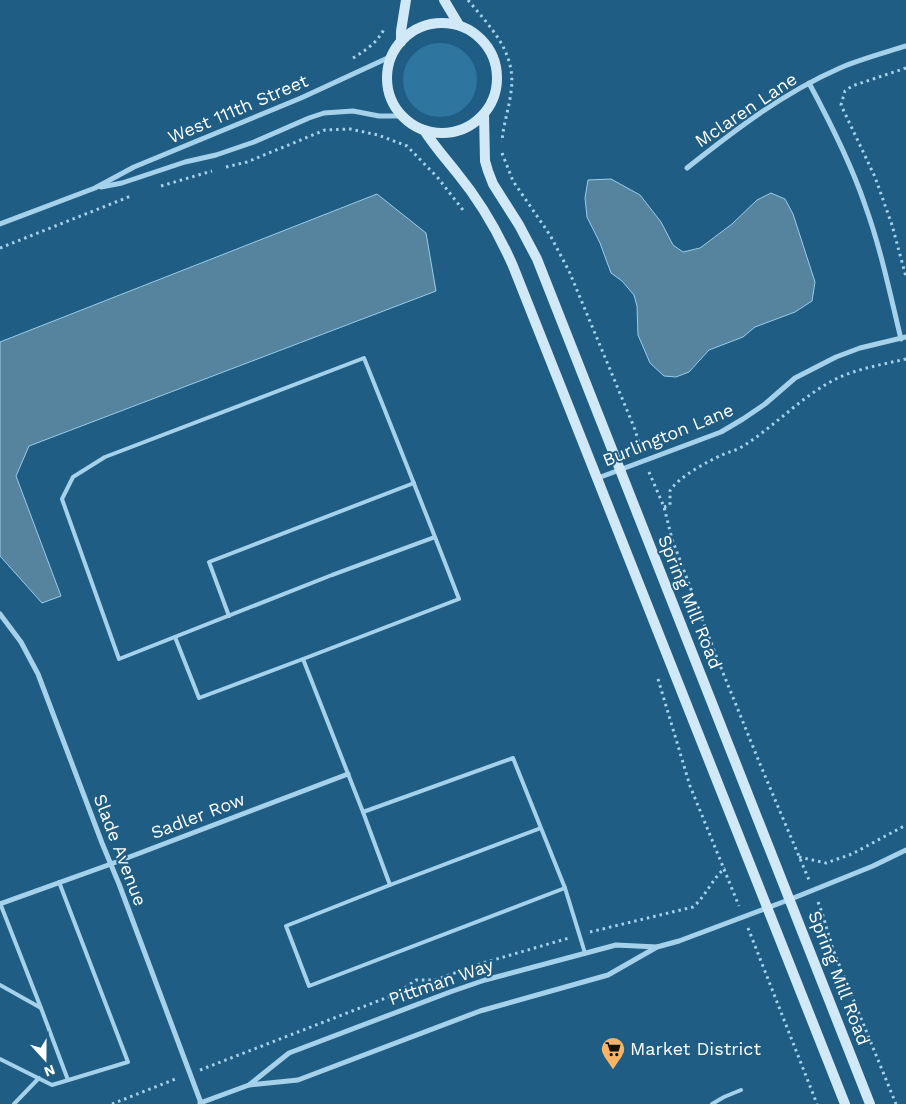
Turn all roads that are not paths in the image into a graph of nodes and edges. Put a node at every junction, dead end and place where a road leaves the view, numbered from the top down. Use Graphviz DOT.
graph roads {
  1 [pos="406,0"];
  2 [pos="444,0"];
  3 [pos="459,25"];
  4 [pos="401,42"];
  5 [pos="906,46"];
  6 [pos="392,56"];
  7 [pos="809,83"];
  8 [pos="484,114"];
  9 [pos="402,116"];
  10 [pos="424,130"];
  11 [pos="686,168"];
  12 [pos="95,188"];
  13 [pos="0,224"];
  14 [pos="904,338"];
  15 [pos="621,470"];
  16 [pos="598,478"];
  17 [pos="414,483"];
  18 [pos="436,537"];
  19 [pos="0,614"];
  20 [pos="229,616"];
  21 [pos="175,637"];
  22 [pos="303,659"];
  23 [pos="348,774"];
  24 [pos="363,812"];
  25 [pos="541,828"];
  26 [pos="906,850"];
  27 [pos="111,864"];
  28 [pos="59,882"];
  29 [pos="390,885"];
  30 [pos="565,888"];
  31 [pos="791,899"];
  32 [pos="0,904"];
  33 [pos="767,908"];
  34 [pos="657,947"];
  35 [pos="585,953"];
  36 [pos="0,985"];
  37 [pos="41,1008"];
  38 [pos="0,1059"];
  39 [pos="39,1078"];
  40 [pos="68,1080"];
  41 [pos="249,1085"];
  42 [pos="741,1090"];
  43 [pos="200,1103"];
  44 [pos="14,1104"];
  45 [pos="712,1104"];
  46 [pos="844,1104"];
  47 [pos="870,1104"];
  1 -- 4 [label="street"];
  2 -- 3 [label="street"];
  3 -- 4 [label="street"];
  3 -- 8 [label="street"];
  4 -- 6 [label="street"];
  5 -- 7 [label="street, Mclaren Lane"];
  6 -- 9 [label="street"];
  6 -- 12 [label="street, West 111th Street"];
  7 -- 11 [label="street, Mclaren Lane"];
  7 -- 14 [label="street"];
  8 -- 10 [label="street"];
  8 -- 15 [label="street, Spring Mill Road"];
  9 -- 10 [label="street"];
  9 -- 12 [label="street, West 111th Street"];
  10 -- 16 [label="street"];
  12 -- 13 [label="street, West 111th Street"];
  14 -- 15 [label="street, Burlington Lane"];
  15 -- 16 [label="street, Burlington Lane"];
  15 -- 31 [label="street, Spring Mill Road"];
  16 -- 33 [label="street"];
  17 -- 18 [label="lane"];
  17 -- 20 [label="lane"];
  17 -- 21 [label="lane"];
  18 -- 20 [label="lane"];
  18 -- 22 [label="lane"];
  19 -- 27 [label="street, Slade Avenue"];
  20 -- 21 [label="lane"];
  21 -- 22 [label="lane"];
  22 -- 23 [label="lane"];
  23 -- 24 [label="lane"];
  23 -- 27 [label="street, Sadler Row"];
  24 -- 25 [label="lane"];
  24 -- 29 [label="lane"];
  25 -- 29 [label="lane"];
  25 -- 30 [label="lane"];
  26 -- 31 [label="street, Pittman Way"];
  27 -- 28 [label="street, Sadler Row"];
  27 -- 43 [label="street, Slade Avenue"];
  28 -- 32 [label="street, Sadler Row"];
  28 -- 40 [label="lane"];
  29 -- 30 [label="lane"];
  30 -- 35 [label="lane"];
  31 -- 33 [label="street, Pittman Way"];
  31 -- 47 [label="street, Spring Mill Road"];
  32 -- 37 [label="lane"];
  33 -- 34 [label="street, Pittman Way"];
  33 -- 46 [label="street"];
  34 -- 35 [label="street, Pittman Way"];
  34 -- 41 [label="street, Pittman Way"];
  35 -- 41 [label="street, Pittman Way"];
  36 -- 37 [label="lane"];
  37 -- 40 [label="lane"];
  38 -- 39 [label="lane"];
  39 -- 40 [label="lane"];
  39 -- 44 [label="lane"];
  41 -- 43 [label="street, Pittman Way"];
  42 -- 45 [label="lane"];
}
